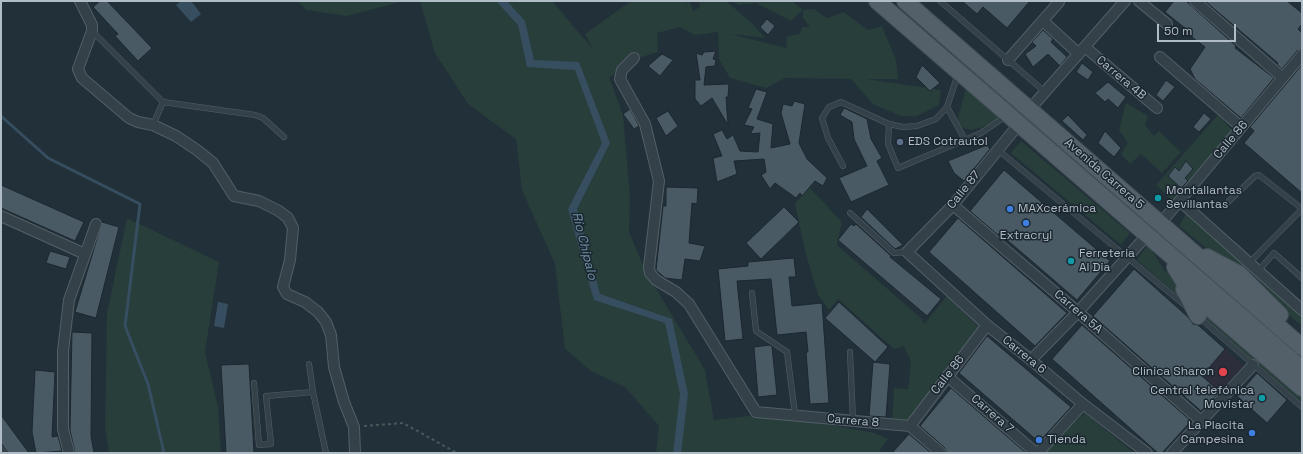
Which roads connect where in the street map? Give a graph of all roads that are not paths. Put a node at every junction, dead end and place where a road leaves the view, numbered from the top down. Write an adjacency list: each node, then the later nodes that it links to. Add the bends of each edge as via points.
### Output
1 (80, 1): 11 (street, via 92,25)
2 (877, 1): 17 (main road, Avenida Carrera 5)
3 (905, 1): 23 (main road, Avenida Carrera 5)
4 (940, 1): 16 (lane)
5 (1125, 1): 12 (street)
6 (1140, 1): 10 (street)
7 (1196, 1): 18 (street)
8 (1059, 2): 9 (street)
9 (1043, 21): 12 (street, Carrera 4B); 16 (street)
10 (1167, 24)
11 (92, 31): 20 (lane); 26 (street, via 78,69 79,74 129,118)
12 (1082, 50): 19 (street); 22 (street, Carrera 4B)
13 (1302, 55): 18 (street, Calle 86)
14 (634, 58): 68 (street, Carrera 8, via 622,70 620,79 645,124 659,181 650,274 689,304 756,412)
15 (1160, 58): 27 (street)
16 (1008, 60): 19 (lane)
17 (958, 71): 21 (lane); 24 (main road, Avenida Carrera 5)
18 (1282, 77): 27 (street, Calle 86)
19 (1045, 92): 23 (street)
20 (163, 102): 26 (lane); 28 (lane, via 263,118)
21 (947, 107): 25 (lane, via 940,116 924,124 910,127); 29 (lane)
22 (1157, 108)
23 (1030, 109): 39 (main road, Avenida Carrera 5)
24 (1013, 119): 29 (lane); 30 (street, Calle 87); 40 (main road, Avenida Carrera 5)
25 (889, 124): 29 (lane, via 888,144 898,168); 31 (lane, via 841,102 828,107 822,118 828,138)
26 (153, 125): 76 (street, via 176,136 213,163 234,196 260,201 288,218 293,228 290,260 283,287 287,294 305,302 326,322 331,335 334,367 354,427)
27 (1241, 127): 32 (street, Calle 86)
28 (284, 137)
29 (965, 140)
30 (997, 149): 34 (street, Calle 87); 45 (lane)
31 (843, 166)
32 (1180, 201): 39 (street, Calle 86); 46 (street)
33 (1228, 202): 35 (lane, via 1259,175)
34 (953, 205): 41 (street, Calle 87); 52 (street, Carrera 5A)
35 (1302, 209): 46 (lane)
36 (850, 213): 41 (lane, via 894,253)
37 (1, 216): 44 (street)
38 (96, 224): 44 (street)
39 (1160, 224): 43 (main road, Avenida Carrera 5)
40 (1147, 235): 42 (main road, Avenida Carrera 5); 45 (street)
41 (906, 252): 54 (street, Carrera 6)
42 (1166, 252): 48 (main road, Avenida Carrera 5); 61 (main road, Avenida Carrera 5)
43 (1192, 252): 55 (main road, via 1212,259 1239,274); 56 (main road, Avenida Carrera 5)
44 (85, 254): 74 (street, via 69,300 63,351 63,430)
45 (1126, 257): 52 (street); 53 (lane)
46 (1249, 264): 47 (street)
47 (1258, 271): 49 (lane, via 1274,253); 51 (street)
48 (1180, 276): 53 (main road); 64 (main road, Avenida Carrera 5, via 1205,304)
49 (1302, 278)
50 (752, 293): 68 (lane, via 756,331 787,352)
51 (1302, 310)
52 (1078, 312): 58 (street); 70 (street, Carrera 5A)
53 (1198, 316): 60 (lane)
54 (987, 325): 58 (street, Carrera 6); 62 (street, Calle 86)
55 (1302, 334)
56 (1302, 348)
57 (850, 352): 69 (lane)
58 (1031, 360): 66 (street, Carrera 6)
59 (309, 364): 65 (lane)
60 (1253, 365): 67 (lane); 70 (street)
61 (1302, 369)
62 (947, 376): 71 (street, Calle 86); 78 (street, Carrera 7)
63 (254, 383): 65 (lane, via 259,445 271,444 266,396)
64 (1302, 388)
65 (313, 392): 75 (lane)
66 (1083, 404): 78 (street); 79 (street, Carrera 6)
67 (1302, 407)
68 (795, 415): 69 (street, Carrera 8)
69 (853, 421): 71 (street, Carrera 8)
70 (1201, 421): 80 (street)
71 (910, 426): 77 (street)
72 (1, 449): 73 (lane)
73 (4, 453)
74 (69, 453)
75 (326, 453)
76 (355, 453)
77 (941, 453)
78 (1037, 453)
79 (1147, 453)
80 (1172, 453)

